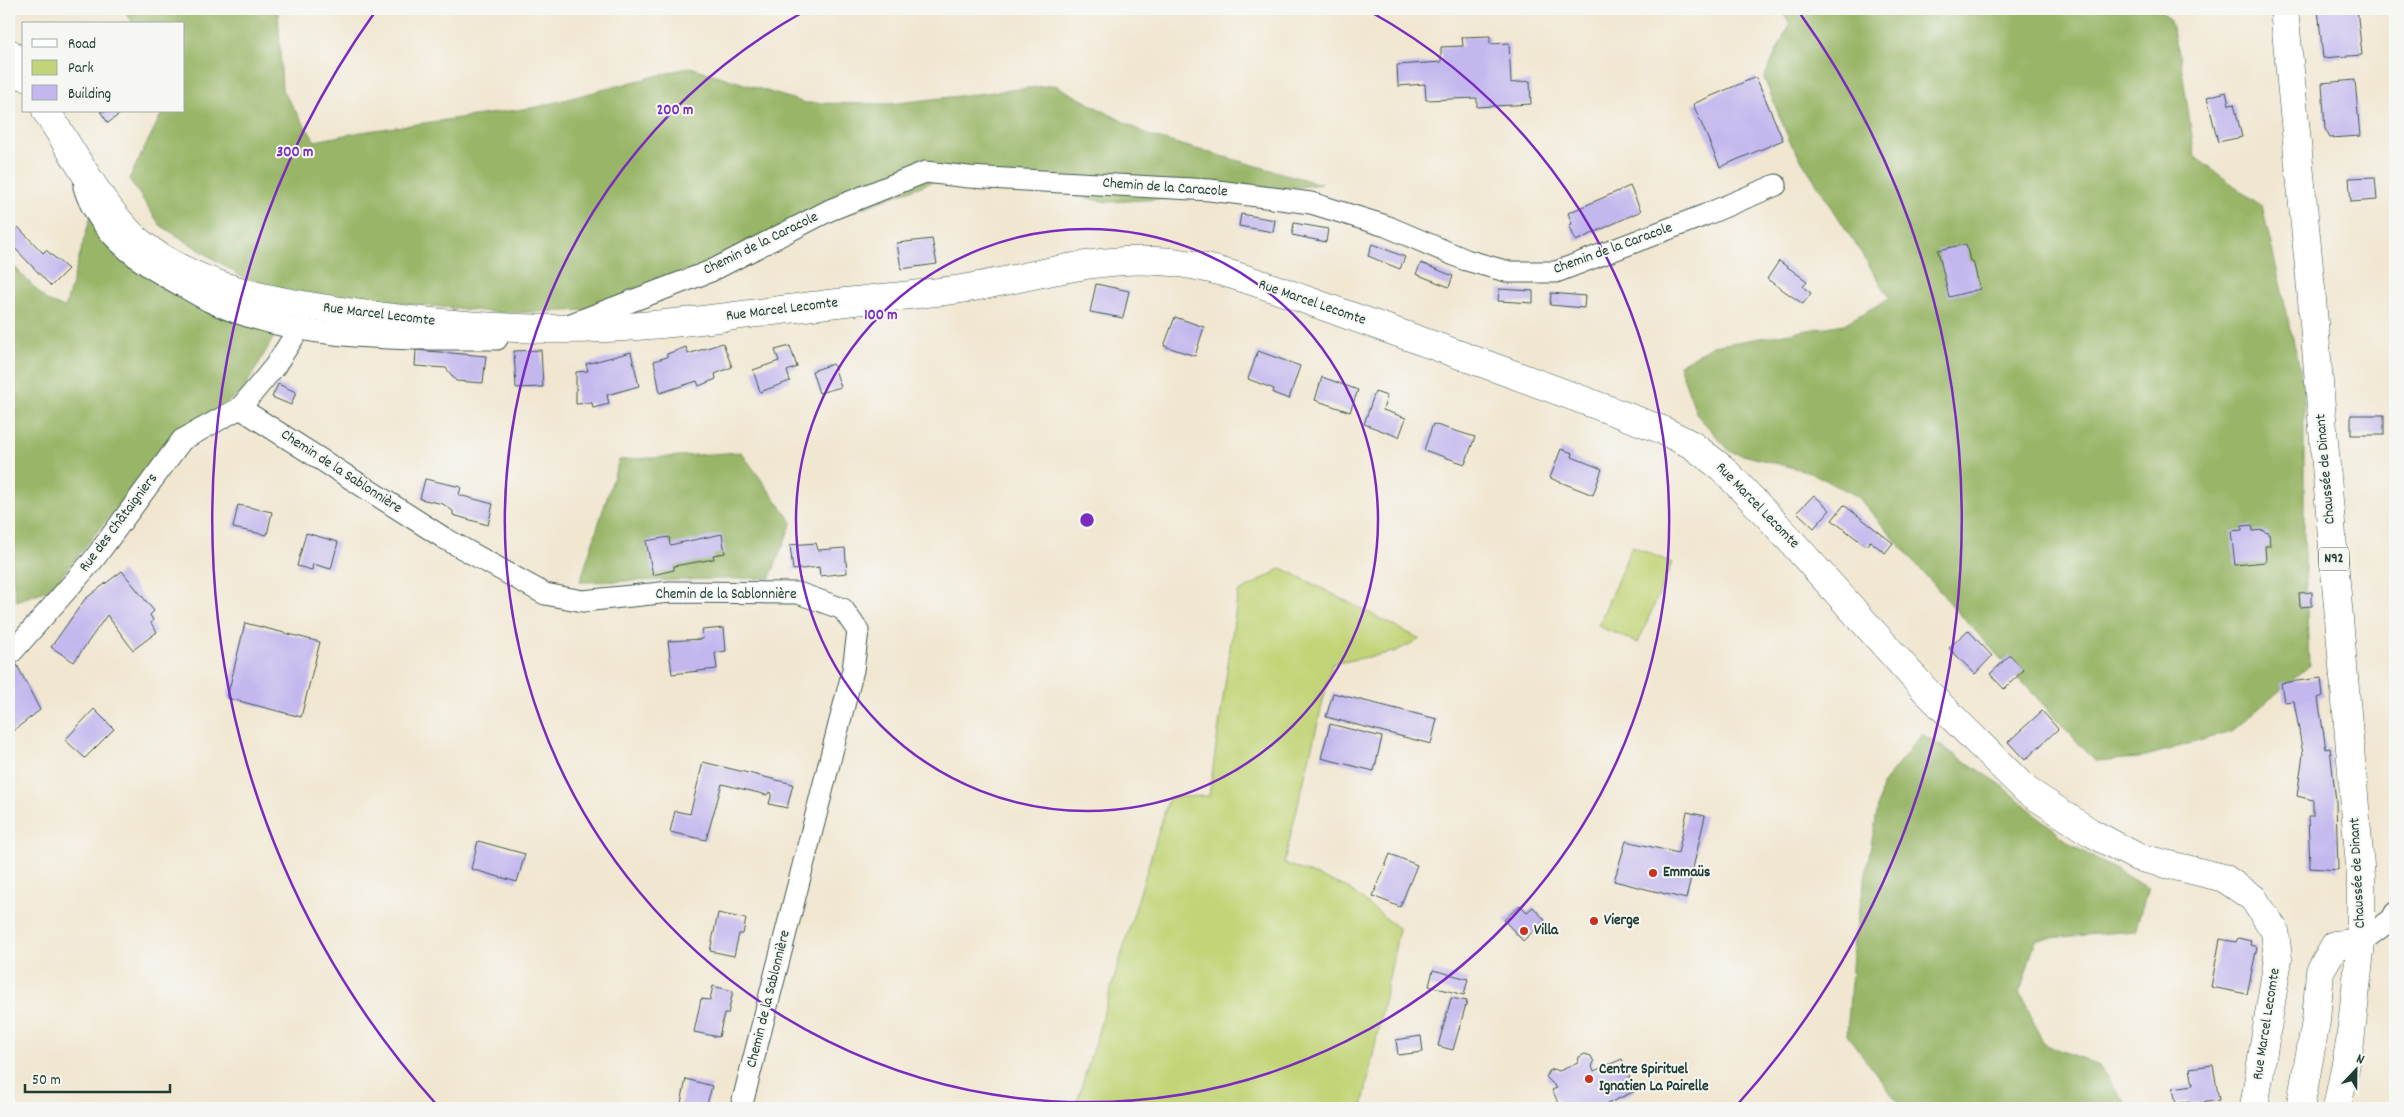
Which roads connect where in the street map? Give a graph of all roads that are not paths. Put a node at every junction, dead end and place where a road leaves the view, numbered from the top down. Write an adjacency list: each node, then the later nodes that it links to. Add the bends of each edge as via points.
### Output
1 (2284, 9): 12 (street, Chaussée de Dinant / N92, via 2360,868)
2 (9, 53): 3 (street)
3 (22, 73)
4 (47, 112): 5 (street, Rue Marcel Lecomte)
5 (72, 151): 7 (street, Rue Marcel Lecomte, via 112,212 140,242 173,264 222,286 274,300 394,318 474,326); 8 (street, Chemin de la Caracole, via 88,203 127,250 152,269 210,302)
6 (1776, 185): 7 (street, Chemin de la Caracole, via 1556,272 1509,272 1466,260 1386,226 1311,203 1210,190 924,172 830,210 711,271)
7 (558, 328): 8 (street, Chemin de la Caracole, via 506,339 392,339); 14 (street, Rue Marcel Lecomte, via 684,322 966,288 1124,260 1162,260 1200,267 1273,288 1660,429 1692,445 1722,468 1927,692 2026,790 2090,832 2138,857 2224,878 2253,898 2275,931 2278,959)
8 (299, 329): 9 (street, via 275,366)
9 (240, 408): 10 (street, Rue des Châtaigniers, via 182,440 94,559); 13 (street, Chemin de la Sablonnière, via 444,538 545,594 583,601 670,592 798,593 843,609 858,630 853,670)
10 (9, 653)
11 (2395, 913): 12 (street, via 2392,919)
12 (2361, 942): 15 (street, via 2334,944 2320,971 2316,1020); 16 (street, Chaussée de Dinant / N92, via 2350,1043)
13 (741, 1108)
14 (2254, 1108)
15 (2300, 1108)
16 (2337, 1108)

